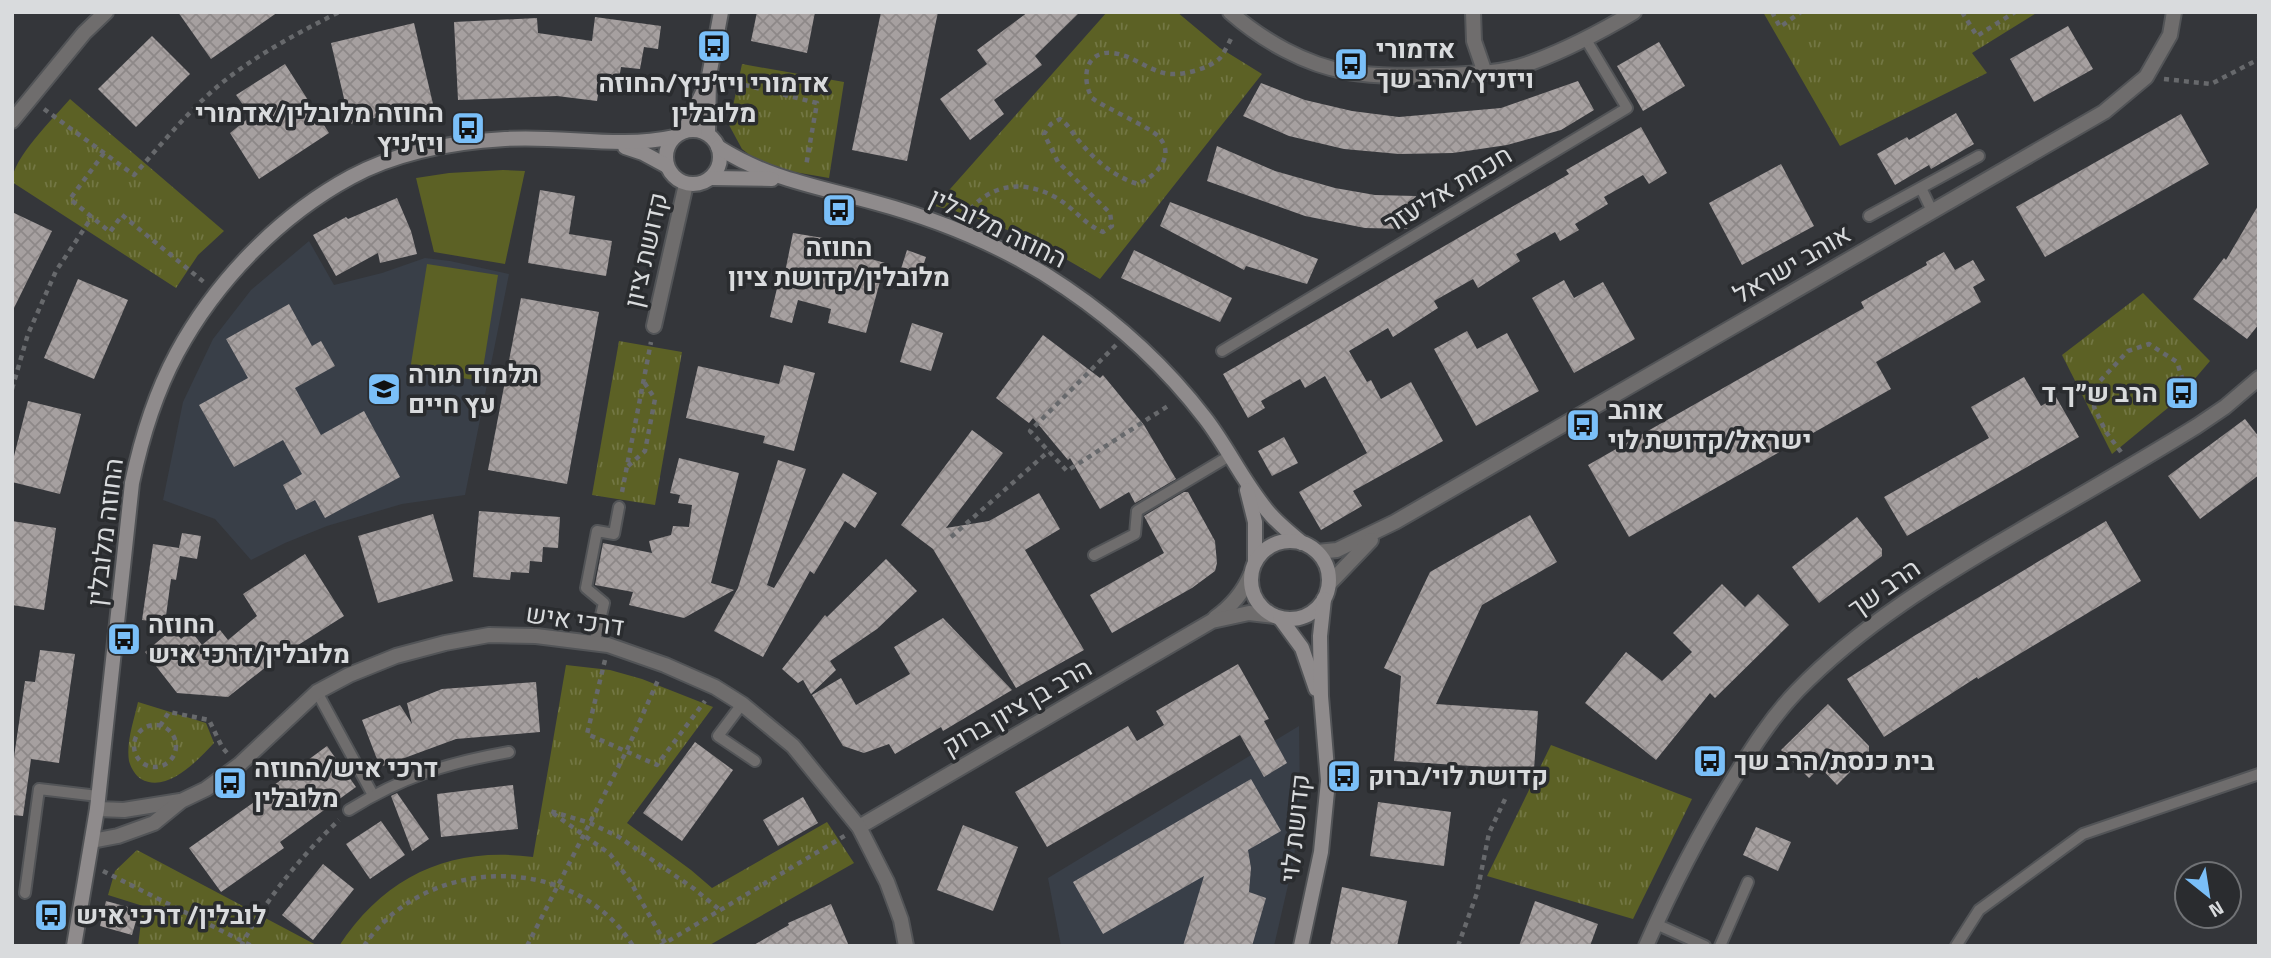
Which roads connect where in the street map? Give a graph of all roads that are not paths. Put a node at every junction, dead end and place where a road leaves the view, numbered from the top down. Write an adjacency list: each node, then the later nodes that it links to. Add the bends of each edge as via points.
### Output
1 (106, 12): 10 (street)
2 (721, 12): 9 (street)
3 (1472, 12): 8 (street)
4 (1634, 12): 7 (street)
5 (2174, 12): 21 (street, אוהב ישראל, via 2170,35 2146,77 2104,112)
6 (1235, 17): 8 (street, via 1302,58 1344,72 1397,76)
7 (1585, 38): 8 (street, via 1531,63); 24 (lane, חכמת אליעזר, via 1627,108)
8 (1485, 73)
9 (709, 76): 11 (street); 12 (street)
10 (12, 121)
11 (679, 134): 12 (street, via 697,130); 13 (street, החוזה מלובלין); 16 (street, via 667,148)
12 (708, 134): 14 (street)
13 (614, 143): 16 (street, החוזה מלובלין); 47 (street, החוזה מלובלין, via 505,139 425,150 388,162 352,177 285,223 217,292 177,354 138,453)
14 (718, 147): 17 (street, via 720,163); 18 (street, החוזה מלובלין)
15 (1979, 156): 20 (lane)
16 (667, 166): 19 (street)
17 (711, 178): 18 (street, החוזה מלובלין); 19 (street)
18 (784, 180): 26 (street, החוזה מלובלין, via 920,215 1006,253 1064,286 1160,365)
19 (686, 184): 23 (street, קדושת ציון)
20 (1921, 188): 21 (lane); 22 (lane)
21 (1932, 211): 29 (street, אוהב ישראל)
22 (1869, 216)
23 (654, 326)
24 (1222, 351)
25 (2259, 378): 53 (street, הרב שך, via 2197,426 1901,603 1839,651 1795,693 1759,737 1705,825)
26 (1231, 455): 27 (street, החוזה מלובלין); 32 (lane, via 1137,511 1135,534)
27 (1241, 472): 30 (street, החוזה מלובלין, via 1271,515); 33 (street, החוזה מלובלין, via 1254,513)
28 (619, 506): 38 (lane, via 614,534 597,531 586,588 604,603)
29 (1395, 522): 31 (street, אוהב ישראל, via 1338,550); 34 (street, אוהב ישראל, via 1359,551)
30 (1303, 543): 31 (street); 33 (street, via 1281,542 1262,552)
31 (1317, 552): 34 (street)
32 (1094, 555)
33 (1253, 568): 36 (street, via 1255,599); 37 (street, הרב בן ציון ברוק, via 1237,599)
34 (1329, 584): 35 (street)
35 (1324, 599): 36 (street, via 1310,614); 41 (street, קדושת לוי)
36 (1277, 617): 37 (street, הרב בן ציון ברוק, via 1231,615); 41 (street, קדושת לוי, via 1301,648)
37 (1200, 629): 49 (street, הרב בן ציון ברוק)
38 (601, 645): 39 (street, דרכי איש, via 536,636 478,637 397,656); 40 (street, דרכי איש, via 665,665)
39 (317, 692): 45 (lane); 46 (street, דרכי איש, via 239,765)
40 (742, 704): 43 (lane, via 718,736); 49 (street, דרכי איש, via 793,746)
41 (1322, 714): 56 (street, קדושת לוי, via 1328,775 1321,852)
42 (509, 752): 45 (lane, via 444,765)
43 (755, 761)
44 (2259, 774): 60 (lane, via 2083,834 1979,910)
45 (373, 794): 48 (lane)
46 (181, 801): 47 (street, דרכי איש, via 124,810); 50 (street, דרכי איש, via 155,823)
47 (98, 802): 50 (street, החוזה מלובלין); 52 (lane, via 39,789)
48 (349, 810)
49 (859, 827): 55 (street, דרכי איש, via 892,894)
50 (92, 841): 54 (street, החוזה מלובלין)
51 (1748, 882): 59 (lane)
52 (25, 893)
53 (1656, 924): 57 (street, הרב שך); 58 (lane)
54 (74, 946)
55 (905, 946)
56 (1301, 946)
57 (1646, 946)
58 (1704, 946)
59 (1720, 946)
60 (1956, 946)

